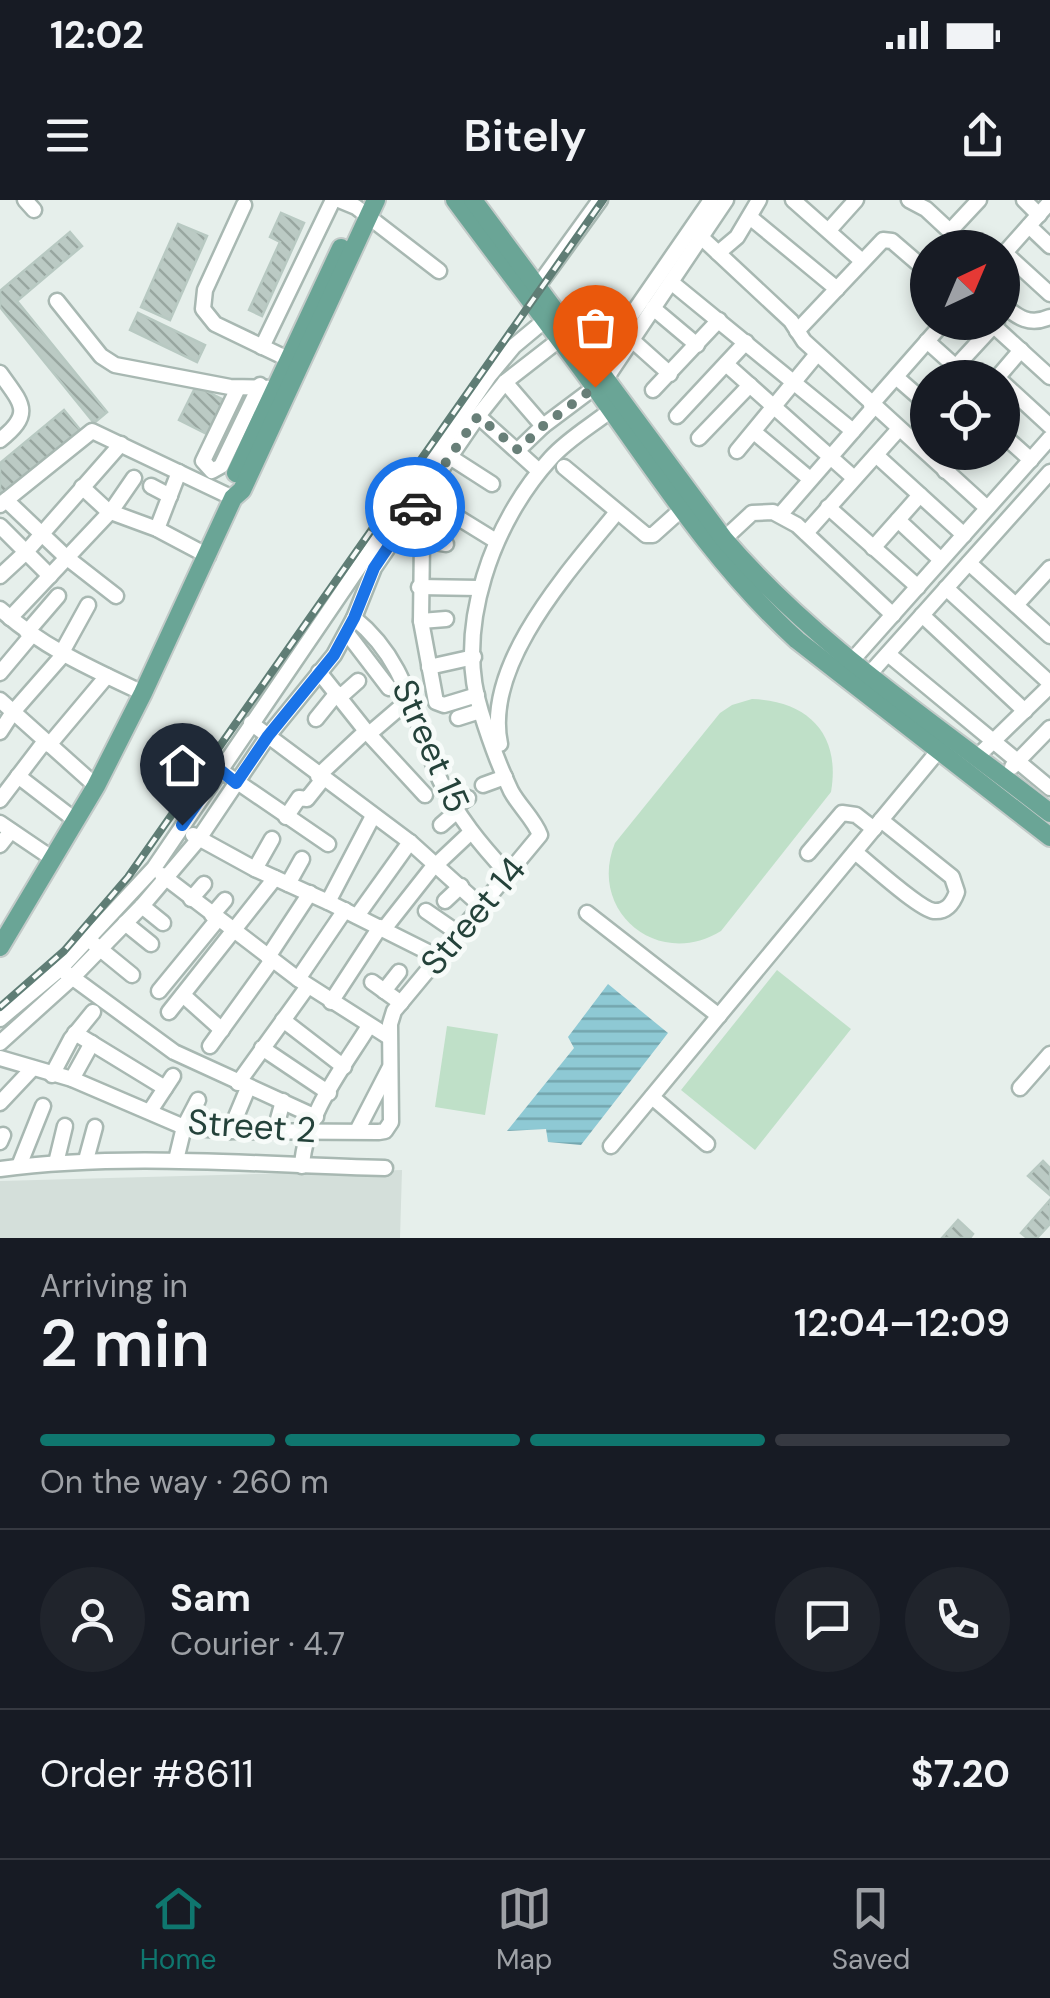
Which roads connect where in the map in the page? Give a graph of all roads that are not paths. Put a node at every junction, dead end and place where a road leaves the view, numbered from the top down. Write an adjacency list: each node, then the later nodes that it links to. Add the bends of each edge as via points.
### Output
1 (336, 200): 15 (street); 47 (street)
2 (455, 200): 29 (main road)
3 (473, 200): 29 (main road)
4 (600, 200): 29 (street)
5 (726, 200): 22 (street)
6 (759, 200): 16 (street)
7 (794, 200): 18 (street)
8 (978, 200): 20 (street)
9 (1024, 200): 17 (street)
10 (707, 201): 59 (street)
11 (850, 202): 18 (street)
12 (919, 202): 19 (street)
13 (1050, 202): 17 (street)
14 (244, 205): 47 (street, via 202,309 215,324)
15 (367, 207): 28 (street); 50 (main road); 64 (main road)
16 (751, 218): 24 (street); 31 (street)
17 (1034, 220): 21 (street); 23 (street)
18 (828, 230): 26 (street)
19 (949, 230)
20 (951, 230)
21 (1020, 236)
22 (702, 237): 24 (street); 30 (street)
23 (1050, 246)
24 (718, 253): 39 (street)
25 (910, 256): 26 (street, via 890,239)
26 (862, 261): 31 (street)
27 (1020, 268): 32 (street)
28 (439, 271)
29 (526, 280): 38 (main road); 59 (main road)
30 (671, 282): 34 (street); 36 (street)
31 (837, 288): 39 (street)
32 (1050, 294)
33 (57, 301): 63 (street, via 115,365)
34 (653, 308): 41 (street); 46 (street)
35 (1050, 318): 37 (street)
36 (720, 320): 44 (street); 46 (street)
37 (1020, 320)
38 (544, 321): 40 (main road); 170 (street, via 489,376)
39 (798, 331): 49 (street)
40 (559, 340): 59 (main road); 61 (street)
41 (632, 340): 56 (street); 59 (street)
42 (982, 340): 52 (street)
43 (1015, 340): 48 (street)
44 (746, 342): 54 (street); 60 (street)
45 (927, 342): 51 (street); 57 (street)
46 (696, 345): 56 (street)
47 (262, 347): 50 (street)
48 (1021, 350): 53 (street); 58 (street)
49 (817, 354): 60 (street); 68 (street)
50 (288, 359): 64 (main road)
51 (944, 360)
52 (966, 360)
53 (1013, 360)
54 (726, 364): 62 (street); 72 (street)
55 (0, 373): 80 (street, via 22,406 16,427)
56 (670, 374): 66 (street)
57 (896, 377): 65 (street); 68 (street)
58 (1050, 377)
59 (598, 378): 70 (main road); 73 (street); 118 (main road)
60 (795, 380): 69 (street); 76 (street)
61 (505, 382): 71 (street); 73 (street)
62 (750, 385): 69 (street); 78 (street)
63 (238, 388): 64 (street); 64 (street, via 203,462 212,471)
64 (274, 389): 103 (main road, via 242,490)
65 (910, 389)
66 (653, 390)
67 (1020, 399): 74 (street)
68 (873, 406): 75 (street); 76 (street)
69 (773, 407): 77 (street); 86 (street)
70 (611, 410): 90 (street, Street 14); 107 (main road)
71 (478, 416): 82 (street); 87 (street)
72 (677, 416)
73 (543, 426): 82 (street)
74 (1050, 426)
75 (898, 430): 85 (street); 91 (street)
76 (853, 431): 86 (street)
77 (754, 432): 84 (street); 96 (street)
78 (700, 438)
79 (1050, 438): 88 (street)
80 (0, 440)
81 (121, 444): 92 (street); 99 (street); 104 (street, via 86,433)
82 (518, 450): 90 (street)
83 (1020, 450): 88 (street)
84 (737, 451)
85 (876, 454): 95 (street); 100 (street)
86 (831, 456): 95 (street); 96 (street)
87 (450, 457): 97 (street); 102 (street)
88 (1031, 460): 106 (street)
89 (564, 466): 109 (street)
90 (540, 471): 120 (street, Street 14)
91 (945, 471): 106 (street)
92 (179, 472): 101 (street); 103 (street)
93 (1050, 472): 127 (street)
94 (134, 478): 108 (street)
95 (854, 478): 105 (street)
96 (810, 479): 110 (street)
97 (492, 484)
98 (151, 486): 101 (street)
99 (82, 487): 108 (street); 116 (street)
100 (920, 495): 112 (street); 117 (street)
101 (170, 496): 114 (street)
102 (423, 496): 111 (street); 120 (street)
103 (232, 498): 124 (main road)
104 (3, 502): 116 (street)
105 (828, 508): 115 (street); 122 (street)
106 (988, 508): 117 (street)
107 (682, 509): 109 (street, via 649,536); 152 (main road, via 768,614)
108 (110, 512): 114 (street); 125 (street)
109 (618, 512): 178 (street, via 546,598 518,652 500,699)
110 (780, 514): 115 (street); 118 (street, via 752,513)
111 (407, 519): 119 (street); 142 (street, via 374,568)
112 (898, 520): 122 (street); 126 (street)
113 (0, 526): 123 (street)
114 (157, 530): 124 (street)
115 (806, 533): 140 (street)
116 (41, 535): 123 (street); 125 (street)
117 (964, 535): 126 (street)
118 (724, 538): 152 (main road)
119 (422, 540): 121 (street); 132 (street)
120 (496, 541): 133 (street, Street 14)
121 (446, 544)
122 (873, 548): 131 (street)
123 (26, 552): 129 (street); 130 (street)
124 (208, 556): 160 (main road)
125 (66, 558): 130 (street); 136 (street)
126 (941, 560): 131 (street)
127 (969, 563): 134 (street); 138 (street)
128 (1050, 568): 138 (street)
129 (0, 576)
130 (50, 576): 139 (street)
131 (918, 587): 140 (street)
132 (419, 588): 133 (street); 144 (street)
133 (479, 588): 150 (street, Street 14)
134 (946, 588): 141 (street); 158 (street)
135 (58, 596): 146 (street)
136 (116, 596)
137 (88, 605): 148 (street)
138 (1016, 606): 147 (street)
139 (5, 614): 146 (street)
140 (893, 615): 152 (street)
141 (922, 615): 149 (street); 166 (street)
142 (354, 618): 145 (street); 163 (street, Street 15, via 391,658)
143 (446, 618): 144 (street)
144 (421, 620): 151 (street)
145 (347, 632): 153 (street); 159 (street)
146 (29, 634): 148 (street); 154 (street)
147 (1050, 636)
148 (62, 654): 155 (street); 167 (street)
149 (888, 654): 157 (street); 175 (street)
150 (474, 657): 151 (street); 162 (street, Street 14)
151 (430, 667): 162 (street, via 440,704)
152 (846, 667): 157 (main road)
153 (319, 672): 161 (street); 174 (street)
154 (0, 673)
155 (107, 676): 160 (street); 176 (street)
156 (358, 681): 161 (street)
157 (864, 681): 177 (main road); 179 (main road)
158 (1050, 684): 166 (street)
159 (389, 688)
160 (143, 693): 187 (main road)
161 (338, 695): 169 (street); 173 (street)
162 (476, 695): 165 (street, Street 14)
163 (411, 698): 173 (street); 193 (street, Street 15)
164 (0, 700): 167 (street)
165 (480, 711): 168 (street); 183 (street, Street 14)
166 (1025, 711): 175 (street)
167 (13, 712): 172 (street); 176 (street)
168 (458, 718)
169 (316, 719)
170 (251, 723): 174 (street); 181 (street)
171 (1050, 728): 180 (street)
172 (0, 732)
173 (367, 732): 182 (street); 190 (street)
174 (268, 736): 182 (street); 186 (street)
175 (993, 742): 179 (street); 180 (street)
176 (47, 743): 185 (street); 187 (street)
177 (939, 750): 199 (street); 203 (main road)
178 (502, 753)
179 (978, 756): 184 (main road)
180 (1017, 762): 184 (street); 189 (street)
181 (220, 770): 186 (street); 198 (street)
182 (321, 777): 195 (street); 196 (street)
183 (505, 777): 188 (street); 216 (street, Street 14, via 511,802 540,835)
184 (1004, 777): 194 (main road)
185 (10, 778): 192 (street); 197 (street)
186 (236, 783): 196 (street); 205 (street)
187 (96, 786): 197 (main road)
188 (483, 786)
189 (1050, 788)
190 (425, 795)
191 (468, 798): 193 (street)
192 (0, 800)
193 (455, 809): 200 (street); 202 (street, Street 15)
194 (1050, 813)
195 (374, 816): 206 (street); 224 (street)
196 (286, 817): 207 (street)
197 (76, 820): 212 (main road)
198 (182, 825): 205 (street); 214 (street)
199 (878, 825): 209 (street); 209 (street, via 952,877 957,892 950,906 927,909); 210 (street, via 842,814)
200 (441, 826)
201 (5, 827): 208 (street); 212 (street)
202 (472, 832): 213 (street); 216 (street, Street 15)
203 (1050, 837)
204 (272, 839): 215 (street)
205 (198, 840): 215 (street); 217 (street)
206 (410, 842): 213 (street); 229 (street)
207 (328, 844)
208 (0, 846)
209 (855, 852): 252 (street)
210 (808, 853)
211 (302, 859): 218 (street)
212 (53, 860): 239 (main road)
213 (437, 863): 220 (street); 234 (street)
214 (154, 868): 217 (street); 238 (street)
215 (254, 869): 218 (street)
216 (508, 874): 227 (street, Street 14)
217 (167, 878): 222 (street); 226 (street)
218 (282, 881): 221 (street); 235 (street)
219 (204, 884): 222 (street)
220 (460, 886): 225 (street); 227 (street)
221 (310, 893): 224 (street); 241 (street)
222 (190, 899): 231 (street)
223 (225, 900): 231 (street)
224 (328, 902): 229 (street)
225 (445, 902)
226 (142, 906): 232 (street); 233 (street)
227 (481, 906): 236 (street, Street 14)
228 (426, 910): 236 (street)
229 (351, 913): 234 (street); 245 (street)
230 (587, 913): 252 (street)
231 (215, 917): 235 (street); 246 (street)
232 (125, 923): 237 (street); 238 (street)
233 (163, 923)
234 (382, 928): 240 (street); 248 (street)
235 (234, 933): 241 (street); 247 (street)
236 (458, 933): 240 (street, Street 14)
237 (151, 944)
238 (94, 945): 243 (street); 244 (street)
239 (0, 947)
240 (438, 957): 249 (street, Street 14)
241 (270, 959): 245 (street); 256 (street)
242 (398, 972): 249 (street, via 378,986)
243 (66, 973): 253 (street); 259 (street); 270 (street, via 174,1052)
244 (132, 975)
245 (303, 983): 248 (street); 254 (street)
246 (159, 991)
247 (184, 995): 251 (street); 256 (street)
248 (331, 1002): 255 (street)
249 (401, 1003): 258 (street, Street 14)
250 (93, 1012): 257 (street)
251 (169, 1012)
252 (719, 1016): 273 (street)
253 (0, 1019)
254 (283, 1020): 262 (street); 265 (street)
255 (370, 1026): 258 (street); 265 (street)
256 (222, 1030): 261 (street)
257 (75, 1032): 260 (street); 268 (street)
258 (389, 1037): 267 (street, Street 14)
259 (1, 1040)
260 (92, 1043): 269 (street); 278 (street, via 169,1082)
261 (210, 1046)
262 (262, 1048): 270 (street); 272 (street)
263 (1050, 1054): 271 (street)
264 (0, 1058): 266 (street, Street 2)
265 (344, 1067): 272 (street)
266 (33, 1068): 268 (street, Street 2); 276 (street)
267 (389, 1069): 280 (street, Street 14); 286 (street)
268 (52, 1074): 269 (street, Street 2)
269 (72, 1080): 278 (street, Street 2)
270 (243, 1085): 275 (street); 285 (street)
271 (1020, 1088)
272 (329, 1092): 279 (street)
273 (652, 1097): 288 (street); 289 (street)
274 (198, 1100): 283 (street)
275 (283, 1102): 279 (street); 284 (street)
276 (0, 1103)
277 (42, 1106): 293 (street)
278 (150, 1111): 283 (street, Street 2)
279 (316, 1117): 287 (street)
280 (391, 1122): 286 (street, Street 2, via 385,1131)
281 (65, 1126): 292 (street)
282 (95, 1127): 290 (street)
283 (184, 1127): 285 (street, Street 2); 291 (street)
284 (275, 1130): 285 (street, Street 2); 287 (street, Street 2)
285 (230, 1131)
286 (357, 1131): 287 (street, Street 2)
287 (309, 1132): 294 (street)
288 (707, 1144)
289 (611, 1146)
290 (86, 1160): 291 (street); 292 (street)
291 (176, 1160): 294 (street)
292 (56, 1163): 293 (street)
293 (19, 1166): 296 (street)
294 (302, 1166): 295 (street)
295 (385, 1168)
296 (0, 1169)

